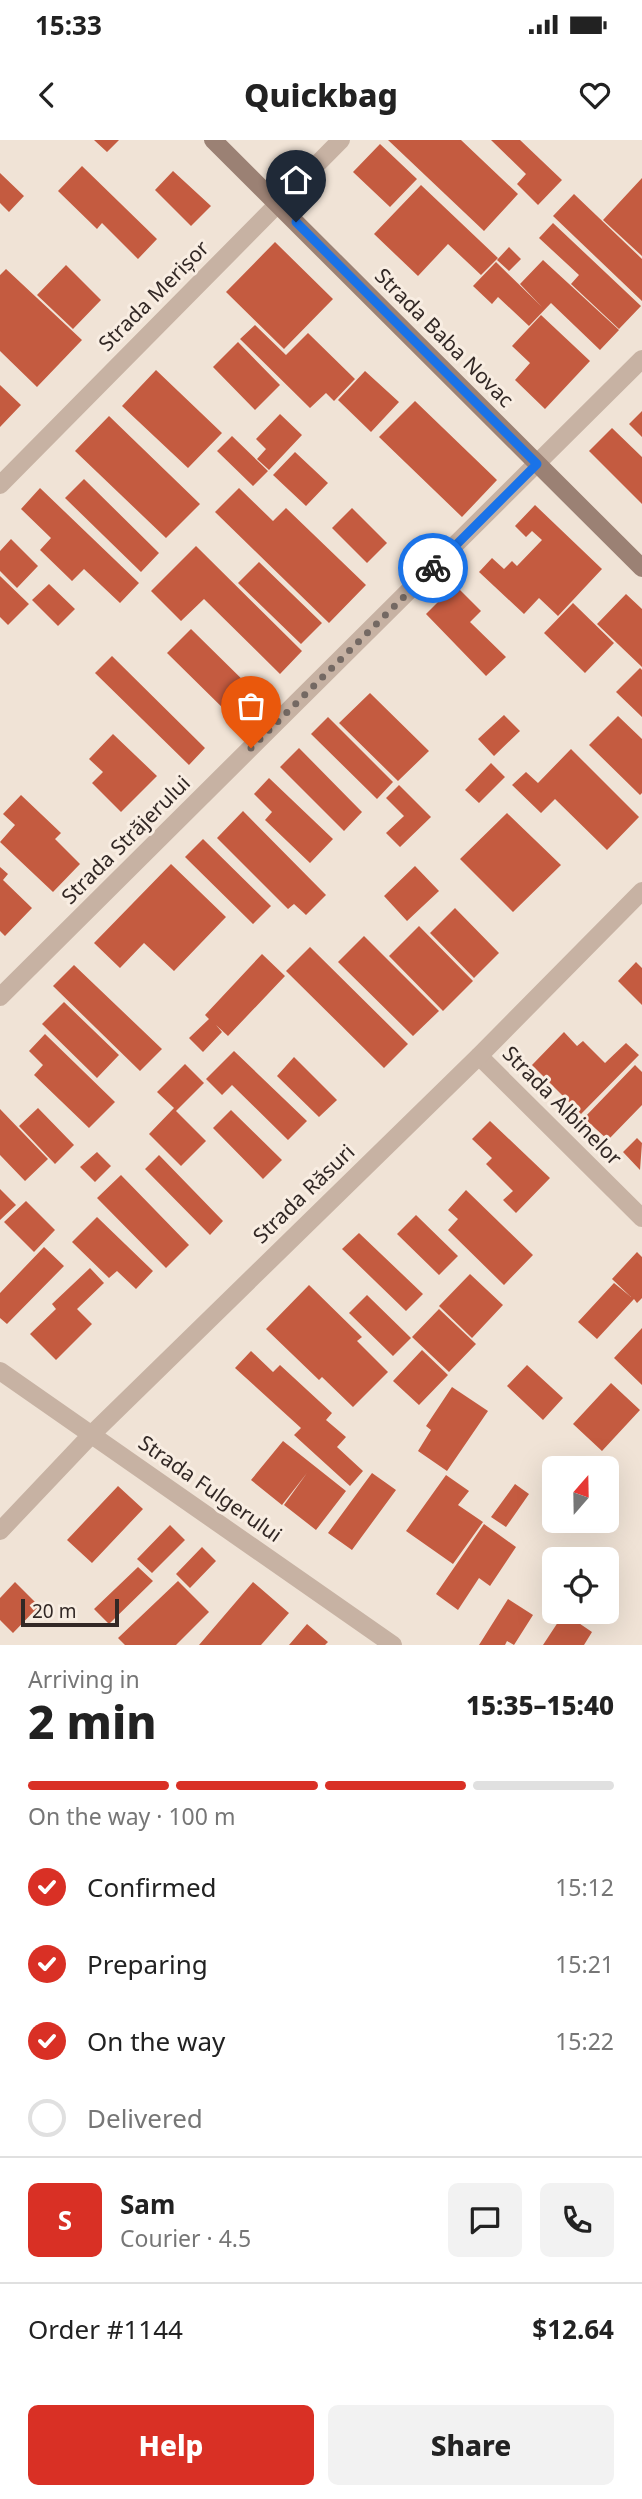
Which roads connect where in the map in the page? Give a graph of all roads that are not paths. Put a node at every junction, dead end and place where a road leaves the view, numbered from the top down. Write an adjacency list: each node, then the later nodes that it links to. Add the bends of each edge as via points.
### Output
1 (213, 140): 3 (main road, Strada Baba Novac)
2 (341, 140): 3 (street, Strada Merișor)
3 (278, 204): 5 (main road, Strada Baba Novac); 6 (street, Strada Merișor)
4 (642, 359): 5 (street, Strada Străjerului)
5 (537, 464): 7 (main road, Strada Baba Novac); 9 (street, Strada Străjerului)
6 (0, 485)
7 (642, 568)
8 (642, 891): 10 (street, Strada Răsuri)
9 (0, 997)
10 (479, 1056): 11 (street, Strada Albinelor); 13 (street, Strada Răsuri)
11 (642, 1218)
12 (0, 1371): 13 (street, Strada Fulgerului)
13 (92, 1434): 14 (street, Strada Răsuri); 15 (street, Strada Fulgerului)
14 (0, 1531)
15 (393, 1645)

